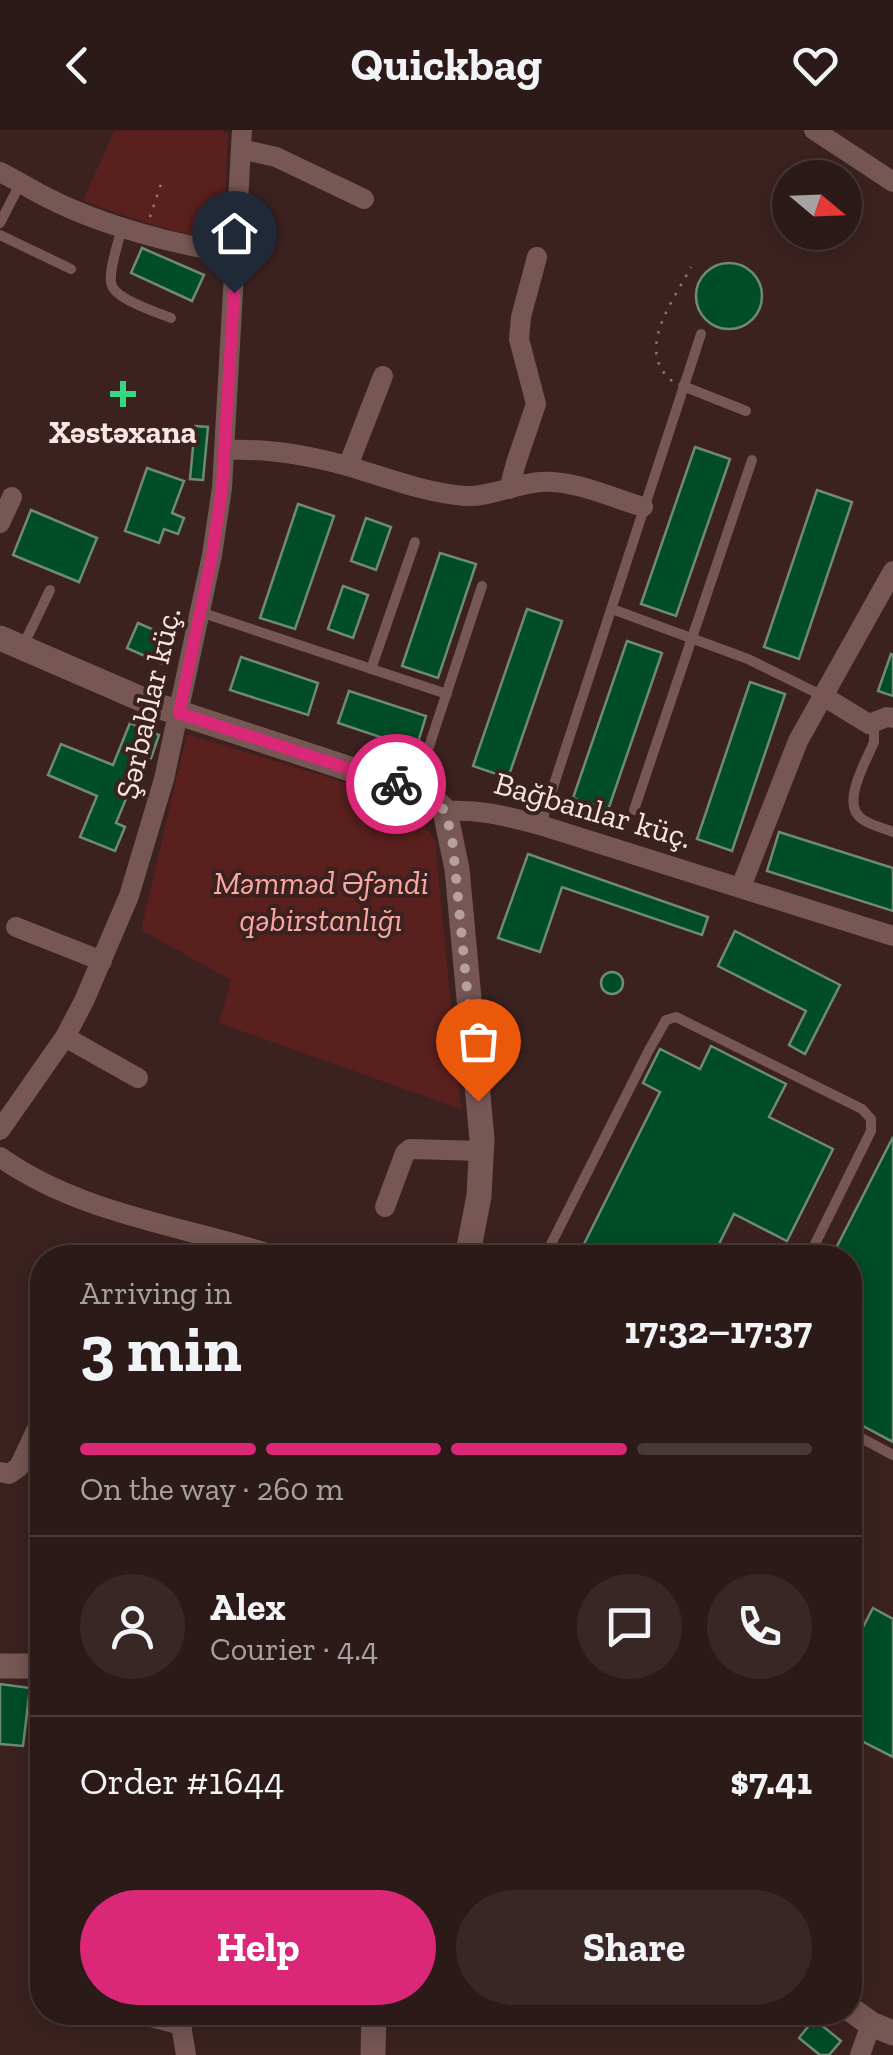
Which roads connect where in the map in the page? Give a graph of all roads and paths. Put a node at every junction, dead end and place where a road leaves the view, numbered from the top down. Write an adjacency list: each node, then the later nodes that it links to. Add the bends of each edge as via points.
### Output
1 (814, 130): 4 (street)
2 (242, 140): 7 (street); 12 (street, Şərbablar küç.)
3 (0, 172): 5 (street)
4 (893, 182)
5 (21, 183): 8 (lane); 9 (street)
6 (161, 184): 10 (path)
7 (364, 200)
8 (0, 223)
9 (122, 226): 10 (street); 16 (lane, via 110,281 114,291)
10 (144, 233): 12 (street)
11 (0, 235): 15 (lane)
12 (236, 254): 21 (street, Şərbablar küç.)
13 (537, 256): 24 (street, via 519,339 536,404)
14 (691, 267): 19 (path, via 656,344 668,379)
15 (71, 269)
16 (172, 318)
17 (701, 334): 19 (lane)
18 (383, 376): 23 (street)
19 (684, 386): 20 (lane); 26 (lane)
20 (746, 411)
21 (226, 450): 23 (street, via 276,451); 33 (street, Şərbablar küç.)
22 (752, 460): 34 (lane)
23 (348, 466): 24 (street, via 466,496)
24 (510, 490): 26 (street, via 562,482)
25 (12, 497): 27 (street)
26 (644, 507): 32 (lane)
27 (0, 523)
28 (415, 542): 36 (lane)
29 (893, 570): 38 (street)
30 (482, 586): 37 (lane)
31 (50, 590): 35 (lane)
32 (612, 609): 34 (lane); 45 (lane)
33 (199, 612): 36 (lane); 39 (street, Şərbablar küç.)
34 (694, 639): 38 (lane); 43 (lane)
35 (11, 643): 39 (street, Bağbanlar küç.)
36 (371, 669): 37 (lane)
37 (446, 694): 42 (lane)
38 (823, 696): 41 (street); 47 (street, via 786,768)
39 (179, 713): 42 (street, Bağbanlar küç.); 50 (street, Şərbablar küç., via 143,852)
40 (893, 718): 41 (street)
41 (869, 724): 46 (lane, via 874,742 853,810)
42 (414, 790): 44 (street, Bağbanlar küç.)
43 (634, 810)
44 (445, 811): 45 (street, Bağbanlar küç., via 472,809); 54 (street)
45 (540, 826): 47 (street, Bağbanlar küç.)
46 (893, 832)
47 (741, 888): 49 (street, Bağbanlar küç.)
48 (16, 927): 50 (street)
49 (893, 936)
50 (102, 961): 51 (street, Şərbablar küç.)
51 (64, 1037): 52 (street); 53 (street, Şərbablar küç.)
52 (138, 1078)
53 (0, 1130)
54 (482, 1151): 56 (street, via 410,1149); 58 (street)
55 (0, 1157): 57 (street, via 75,1197)
56 (385, 1207)
57 (242, 1245)
58 (470, 1245)
59 (551, 1245): 60 (lane, via 649,1050 666,1020 676,1017 871,1118 871,1131)
60 (814, 1245)
61 (862, 1438): 63 (lane)
62 (30, 1445): 64 (street, via 20,1467)
63 (893, 1455)
64 (0, 1472)
65 (0, 1666): 66 (street)
66 (30, 1666)
67 (871, 2022): 72 (street)
68 (187, 2025): 70 (street)
69 (374, 2025): 71 (street)
70 (186, 2055)
71 (373, 2055)
72 (860, 2055)

